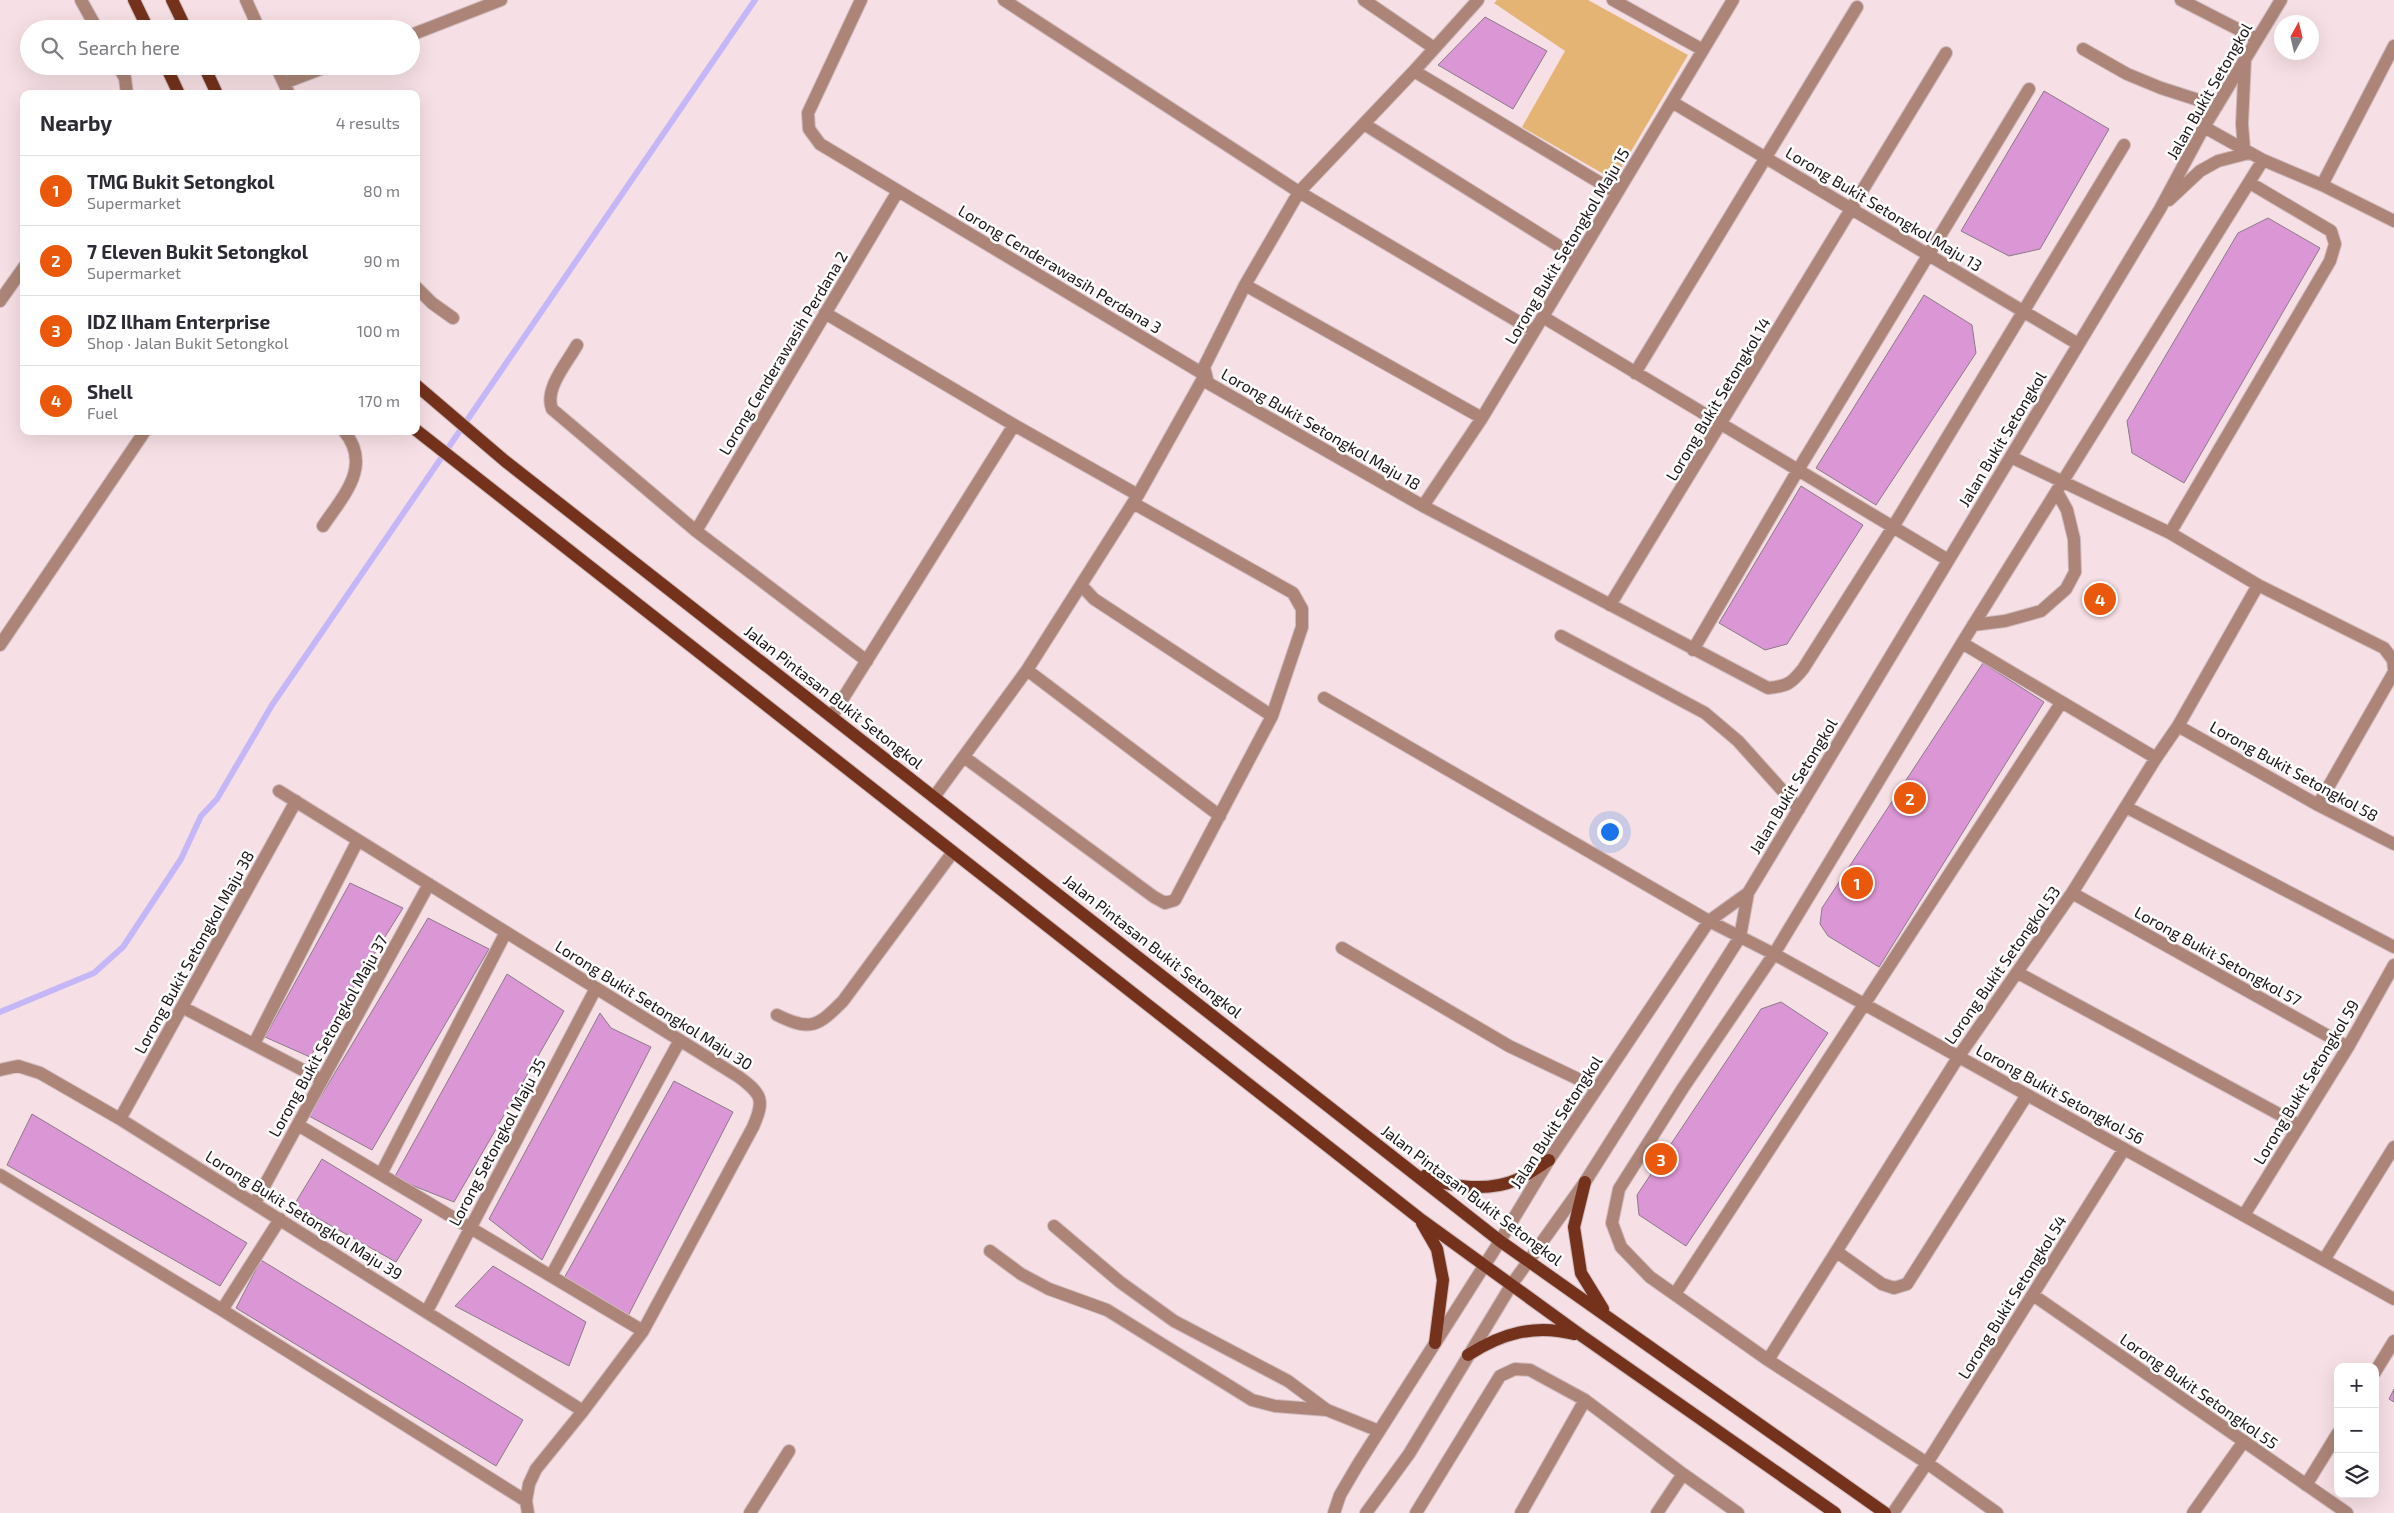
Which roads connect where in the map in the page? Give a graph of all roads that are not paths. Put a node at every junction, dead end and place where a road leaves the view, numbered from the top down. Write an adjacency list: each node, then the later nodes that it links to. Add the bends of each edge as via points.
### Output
1 (81, 0): 15 (street)
2 (134, 0): 16 (main road)
3 (172, 0): 17 (main road)
4 (246, 0): 18 (street)
5 (501, 0): 19 (street)
6 (862, 0): 48 (street, Lorong Cenderawasih Perdana 3, via 808,113 808,129 820,144)
7 (1004, 0): 49 (street)
8 (1364, 0): 22 (street)
9 (1478, 0): 22 (street, Lorong Bukit Setongkol Maju 18)
10 (1614, 0): 24 (street)
11 (1733, 0): 24 (street, Lorong Bukit Setongkol Maju 15)
12 (2181, 0): 20 (street)
13 (2281, 0): 20 (street, Jalan Bukit Setongkol)
14 (1857, 7): 44 (street)
15 (92, 20)
16 (144, 20)
17 (182, 20)
18 (255, 20)
19 (420, 32)
20 (2257, 39): 26 (street, Jalan Bukit Setongkol)
21 (2394, 46): 47 (street)
22 (1434, 48): 27 (street, Lorong Bukit Setongkol Maju 18)
23 (2083, 49): 39 (street, via 2127,74)
24 (1703, 50): 38 (street, Lorong Bukit Setongkol Maju 15)
25 (1946, 53): 51 (street, Lorong Bukit Setongkol 14)
26 (2246, 57): 39 (street, Jalan Bukit Setongkol); 43 (street, via 2242,124)
27 (1414, 71): 40 (street, Lorong Bukit Setongkol Maju 18); 50 (street)
28 (123, 75): 35 (street)
29 (170, 75): 36 (main road)
30 (208, 75): 37 (main road)
31 (280, 75): 33 (street)
32 (312, 75): 33 (street)
33 (287, 88)
34 (2029, 89): 54 (street)
35 (126, 90)
36 (178, 90)
37 (214, 90)
38 (1672, 102): 44 (street, Lorong Bukit Setongkol Maju 13); 50 (street, Lorong Bukit Setongkol Maju 15)
39 (2217, 106): 41 (street, Jalan Bukit Setongkol)
40 (1364, 124): 49 (street, Lorong Bukit Setongkol Maju 18); 55 (street)
41 (2204, 127): 43 (street); 52 (street, Jalan Bukit Setongkol)
42 (2124, 145): 60 (street)
43 (2246, 151): 45 (street); 52 (street, via 2200,170)
44 (1766, 158): 51 (street, Lorong Bukit Setongkol Maju 13); 67 (street)
45 (2263, 160): 46 (street); 47 (street)
46 (2250, 183): 78 (street); 84 (street, via 2330,231 2335,244 2330,261)
47 (2322, 185): 53 (street)
48 (898, 191): 61 (street, Lorong Cenderawasih Perdana 2); 68 (street, Lorong Cenderawasih Perdana 3)
49 (1299, 192): 57 (street, Lorong Bukit Setongkol Maju 18); 64 (street)
50 (1617, 193): 55 (street, Lorong Bukit Setongkol Maju 15)
51 (1852, 209): 54 (street, Lorong Bukit Setongkol Maju 13); 71 (street, Lorong Bukit Setongkol 14)
52 (2160, 209): 65 (street, Jalan Bukit Setongkol)
53 (2394, 220)
54 (1928, 255): 60 (street, Lorong Bukit Setongkol Maju 13); 77 (street)
55 (1578, 258): 62 (street, Lorong Bukit Setongkol Maju 15)
56 (20, 273): 59 (street)
57 (1245, 285): 68 (street, Lorong Bukit Setongkol Maju 18, via 1204,367); 70 (street)
58 (420, 291): 63 (street)
59 (0, 301)
60 (2023, 312): 65 (street, Lorong Bukit Setongkol Maju 13); 82 (street, Lorong Bukit Setongkol Maju 18)
61 (825, 313): 72 (street); 83 (street, Lorong Cenderawasih Perdana 2)
62 (1543, 317): 64 (street, Lorong Bukit Setongkol Maju 15); 67 (street)
63 (453, 318)
64 (1534, 331): 70 (street, Lorong Bukit Setongkol Maju 15)
65 (2078, 344): 76 (street, Jalan Bukit Setongkol)
66 (577, 345): 83 (street, via 551,391 548,400 552,409)
67 (1635, 373): 71 (street)
68 (1205, 375): 79 (street); 80 (street, Lorong Bukit Setongkol Maju 18, via 1208,383)
69 (420, 389): 99 (main road, Jalan Pintasan Bukit Setongkol, via 506,461)
70 (1482, 418): 80 (street, Lorong Bukit Setongkol Maju 15)
71 (1722, 424): 77 (street); 88 (street, Lorong Bukit Setongkol 14)
72 (1014, 425): 79 (street); 94 (street)
73 (420, 433): 113 (main road)
74 (142, 435): 92 (street)
75 (346, 435): 81 (street, via 356,452 356,466 350,485)
76 (2011, 457): 78 (street); 85 (street, Jalan Bukit Setongkol)
77 (1798, 470): 82 (street); 93 (street)
78 (2060, 487): 84 (street); 89 (street); 89 (street, via 2074,539 2075,572 2066,589 2041,611 2005,622)
79 (1136, 499): 86 (street); 100 (street, via 1293,593 1302,609 1302,626)
80 (1422, 506): 88 (street, Lorong Bukit Setongkol Maju 18)
81 (323, 526)
82 (1893, 527): 85 (street); 93 (street, Lorong Bukit Setongkol Maju 18, via 1792,682 1783,687 1768,688)
83 (696, 531): 94 (street)
84 (2170, 534): 87 (street)
85 (1948, 560): 109 (street, Jalan Bukit Setongkol)
86 (1081, 585): 95 (street); 100 (street, via 1094,600)
87 (2258, 585): 96 (street, via 2384,648 2393,660); 101 (street, Lorong Bukit Setongkol 53)
88 (1610, 605): 93 (street, Lorong Bukit Setongkol Maju 18)
89 (1973, 625): 91 (street)
90 (1561, 636): 109 (street, via 1705,713 1738,741)
91 (1962, 643): 98 (street); 122 (street)
92 (0, 645)
93 (1693, 650)
94 (867, 661): 99 (street)
95 (1027, 670): 102 (street); 110 (street)
96 (2394, 670): 107 (street)
97 (1324, 698): 117 (street, Lorong Bukit Setongkol 56)
98 (2061, 703): 103 (street); 126 (street)
99 (832, 716): 105 (main road, Jalan Pintasan Bukit Setongkol)
100 (1272, 716): 110 (street)
101 (2178, 726): 103 (street, Lorong Bukit Setongkol 53); 107 (street, Lorong Bukit Setongkol 58)
102 (964, 757): 105 (street); 110 (street, via 1165,903 1175,900)
103 (2156, 758): 108 (street, Lorong Bukit Setongkol 53)
104 (279, 791): 106 (street, Lorong Bukit Setongkol Maju 30)
105 (934, 797): 143 (main road, Jalan Pintasan Bukit Setongkol)
106 (296, 801): 111 (street, Lorong Bukit Setongkol Maju 30); 127 (street, Lorong Bukit Setongkol Maju 38)
107 (2318, 805): 112 (street, Lorong Bukit Setongkol 58)
108 (2126, 807): 116 (street, Lorong Bukit Setongkol 53); 120 (street)
109 (1799, 809): 115 (street, Jalan Bukit Setongkol)
110 (1220, 816)
111 (358, 840): 114 (street, Lorong Bukit Setongkol Maju 30); 130 (street)
112 (2394, 844)
113 (953, 852): 128 (street, via 843,1001 823,1021 808,1025); 149 (main road)
114 (429, 884): 118 (street, Lorong Bukit Setongkol Maju 30); 134 (street, Lorong Bukit Setongkol Maju 37)
115 (1748, 893): 117 (street, Jalan Bukit Setongkol); 119 (street, Jalan Bukit Setongkol)
116 (2072, 893): 124 (street, Lorong Bukit Setongkol 53); 131 (street, Lorong Bukit Setongkol 57)
117 (1709, 921): 119 (street, Lorong Bukit Setongkol 56); 135 (street, Jalan Bukit Setongkol)
118 (506, 932): 125 (street, Lorong Bukit Setongkol Maju 30); 144 (street)
119 (1740, 937): 122 (street, Lorong Bukit Setongkol 56); 146 (street, Jalan Bukit Setongkol)
120 (2394, 947)
121 (1342, 948): 135 (street, via 1509,1046)
122 (1774, 954): 126 (street, Lorong Bukit Setongkol 56); 161 (street, via 1619,1189 1612,1223 1621,1247 1650,1277)
123 (2394, 965): 131 (street, Lorong Bukit Setongkol 59)
124 (2018, 973): 132 (street, Lorong Bukit Setongkol 53); 139 (street)
125 (596, 988): 129 (street, Lorong Bukit Setongkol Maju 30); 152 (street, Lorong Setongkol Maju 35)
126 (1864, 1004): 132 (street, Lorong Bukit Setongkol 56); 161 (street)
127 (182, 1007): 130 (street); 137 (street, Lorong Bukit Setongkol Maju 38)
128 (777, 1015)
129 (680, 1040): 159 (street); 167 (street, Lorong Bukit Setongkol Maju 30, via 755,1089 761,1100 760,1110)
130 (254, 1044): 134 (street)
131 (2348, 1047): 139 (street, Lorong Bukit Setongkol 59)
132 (1958, 1056): 136 (street, Lorong Bukit Setongkol 56); 155 (street, Lorong Bukit Setongkol 53)
133 (0, 1070): 137 (street, Lorong Bukit Setongkol Maju 39, via 18,1066 40,1073)
134 (322, 1080): 138 (street, Lorong Bukit Setongkol Maju 37)
135 (1597, 1088): 142 (street, Jalan Bukit Setongkol)
136 (2027, 1094): 141 (street, Lorong Bukit Setongkol 56); 155 (street, via 1908,1284 1894,1288 1882,1284)
137 (120, 1119): 147 (street, Lorong Bukit Setongkol Maju 39)
138 (298, 1125): 144 (street); 147 (street, Lorong Bukit Setongkol Maju 37)
139 (2299, 1125): 148 (street, Lorong Bukit Setongkol 59)
140 (2394, 1147): 156 (street)
141 (2124, 1149): 148 (street, Lorong Bukit Setongkol 56); 162 (street, Lorong Bukit Setongkol 54)
142 (1549, 1160): 143 (main road, via 1516,1180 1476,1188 1437,1182); 153 (street, Jalan Bukit Setongkol)
143 (1402, 1162): 153 (main road, Jalan Pintasan Bukit Setongkol)
144 (381, 1174): 152 (street)
145 (0, 1175): 164 (street)
146 (1585, 1182): 157 (street, Jalan Bukit Setongkol); 166 (main road, via 1574,1227 1581,1273)
147 (255, 1203): 150 (street, Lorong Bukit Setongkol Maju 39)
148 (2244, 1216): 156 (street, Lorong Bukit Setongkol 56)
149 (1419, 1218): 158 (main road); 170 (main road, via 1437,1249 1443,1280)
150 (280, 1219): 164 (street); 165 (street, Lorong Bukit Setongkol Maju 39)
151 (1054, 1226): 175 (street, via 1120,1282 1174,1321 1288,1382)
152 (471, 1228): 159 (street); 165 (street, Lorong Setongkol Maju 35)
153 (1500, 1241): 157 (main road, Jalan Pintasan Bukit Setongkol); 158 (street, Jalan Bukit Setongkol)
154 (990, 1251): 175 (street, via 1021,1274 1049,1289 1107,1310 1252,1400 1276,1406)
155 (1837, 1252): 172 (street, Lorong Bukit Setongkol 53)
156 (2324, 1260): 163 (street, Lorong Bukit Setongkol 56)
157 (1529, 1261): 160 (street, Jalan Bukit Setongkol); 166 (main road, Jalan Pintasan Bukit Setongkol)
158 (1484, 1264): 160 (main road); 170 (street, Jalan Bukit Setongkol)
159 (551, 1276): 167 (street)
160 (1512, 1284): 168 (main road); 171 (street, Jalan Bukit Setongkol)
161 (1675, 1294): 172 (street)
162 (2033, 1296): 179 (street, Lorong Bukit Setongkol 55); 181 (street, Lorong Bukit Setongkol 54)
163 (2394, 1299)
164 (222, 1310): 184 (street)
165 (427, 1311): 176 (street, Lorong Bukit Setongkol Maju 39)
166 (1605, 1313): 193 (main road, Jalan Pintasan Bukit Setongkol)
167 (643, 1331): 176 (street, Lorong Bukit Setongkol Maju 30)
168 (1582, 1336): 171 (main road, via 1558,1330 1526,1330 1488,1342); 192 (main road)
169 (2394, 1341): 173 (street)
170 (1434, 1343): 177 (street, Jalan Bukit Setongkol)
171 (1468, 1355): 187 (street, Jalan Bukit Setongkol, via 1409,1454)
172 (1768, 1360): 181 (street)
173 (2379, 1365)
174 (1585, 1400): 182 (street); 188 (street, via 1530,1370 1516,1369 1500,1376); 189 (street)
175 (1327, 1410): 177 (street)
176 (583, 1412): 184 (street, Lorong Bukit Setongkol Maju 30, via 536,1469 529,1484)
177 (1379, 1432): 186 (street, Jalan Bukit Setongkol, via 1340,1494)
178 (2334, 1439): 183 (street)
179 (2244, 1441): 183 (street, Lorong Bukit Setongkol 55); 196 (street)
180 (789, 1451): 185 (street)
181 (1927, 1463): 194 (street, Lorong Bukit Setongkol 54); 195 (street)
182 (1683, 1474): 190 (street); 191 (street)
183 (2306, 1484): 197 (street, Lorong Bukit Setongkol 55)
184 (527, 1507)
185 (750, 1513)
186 (1334, 1513)
187 (1366, 1513)
188 (1416, 1513)
189 (1521, 1513)
190 (1657, 1513)
191 (1738, 1513)
192 (1835, 1513)
193 (1885, 1513)
194 (1893, 1513)
195 (1997, 1513)
196 (2193, 1513)
197 (2347, 1513)

